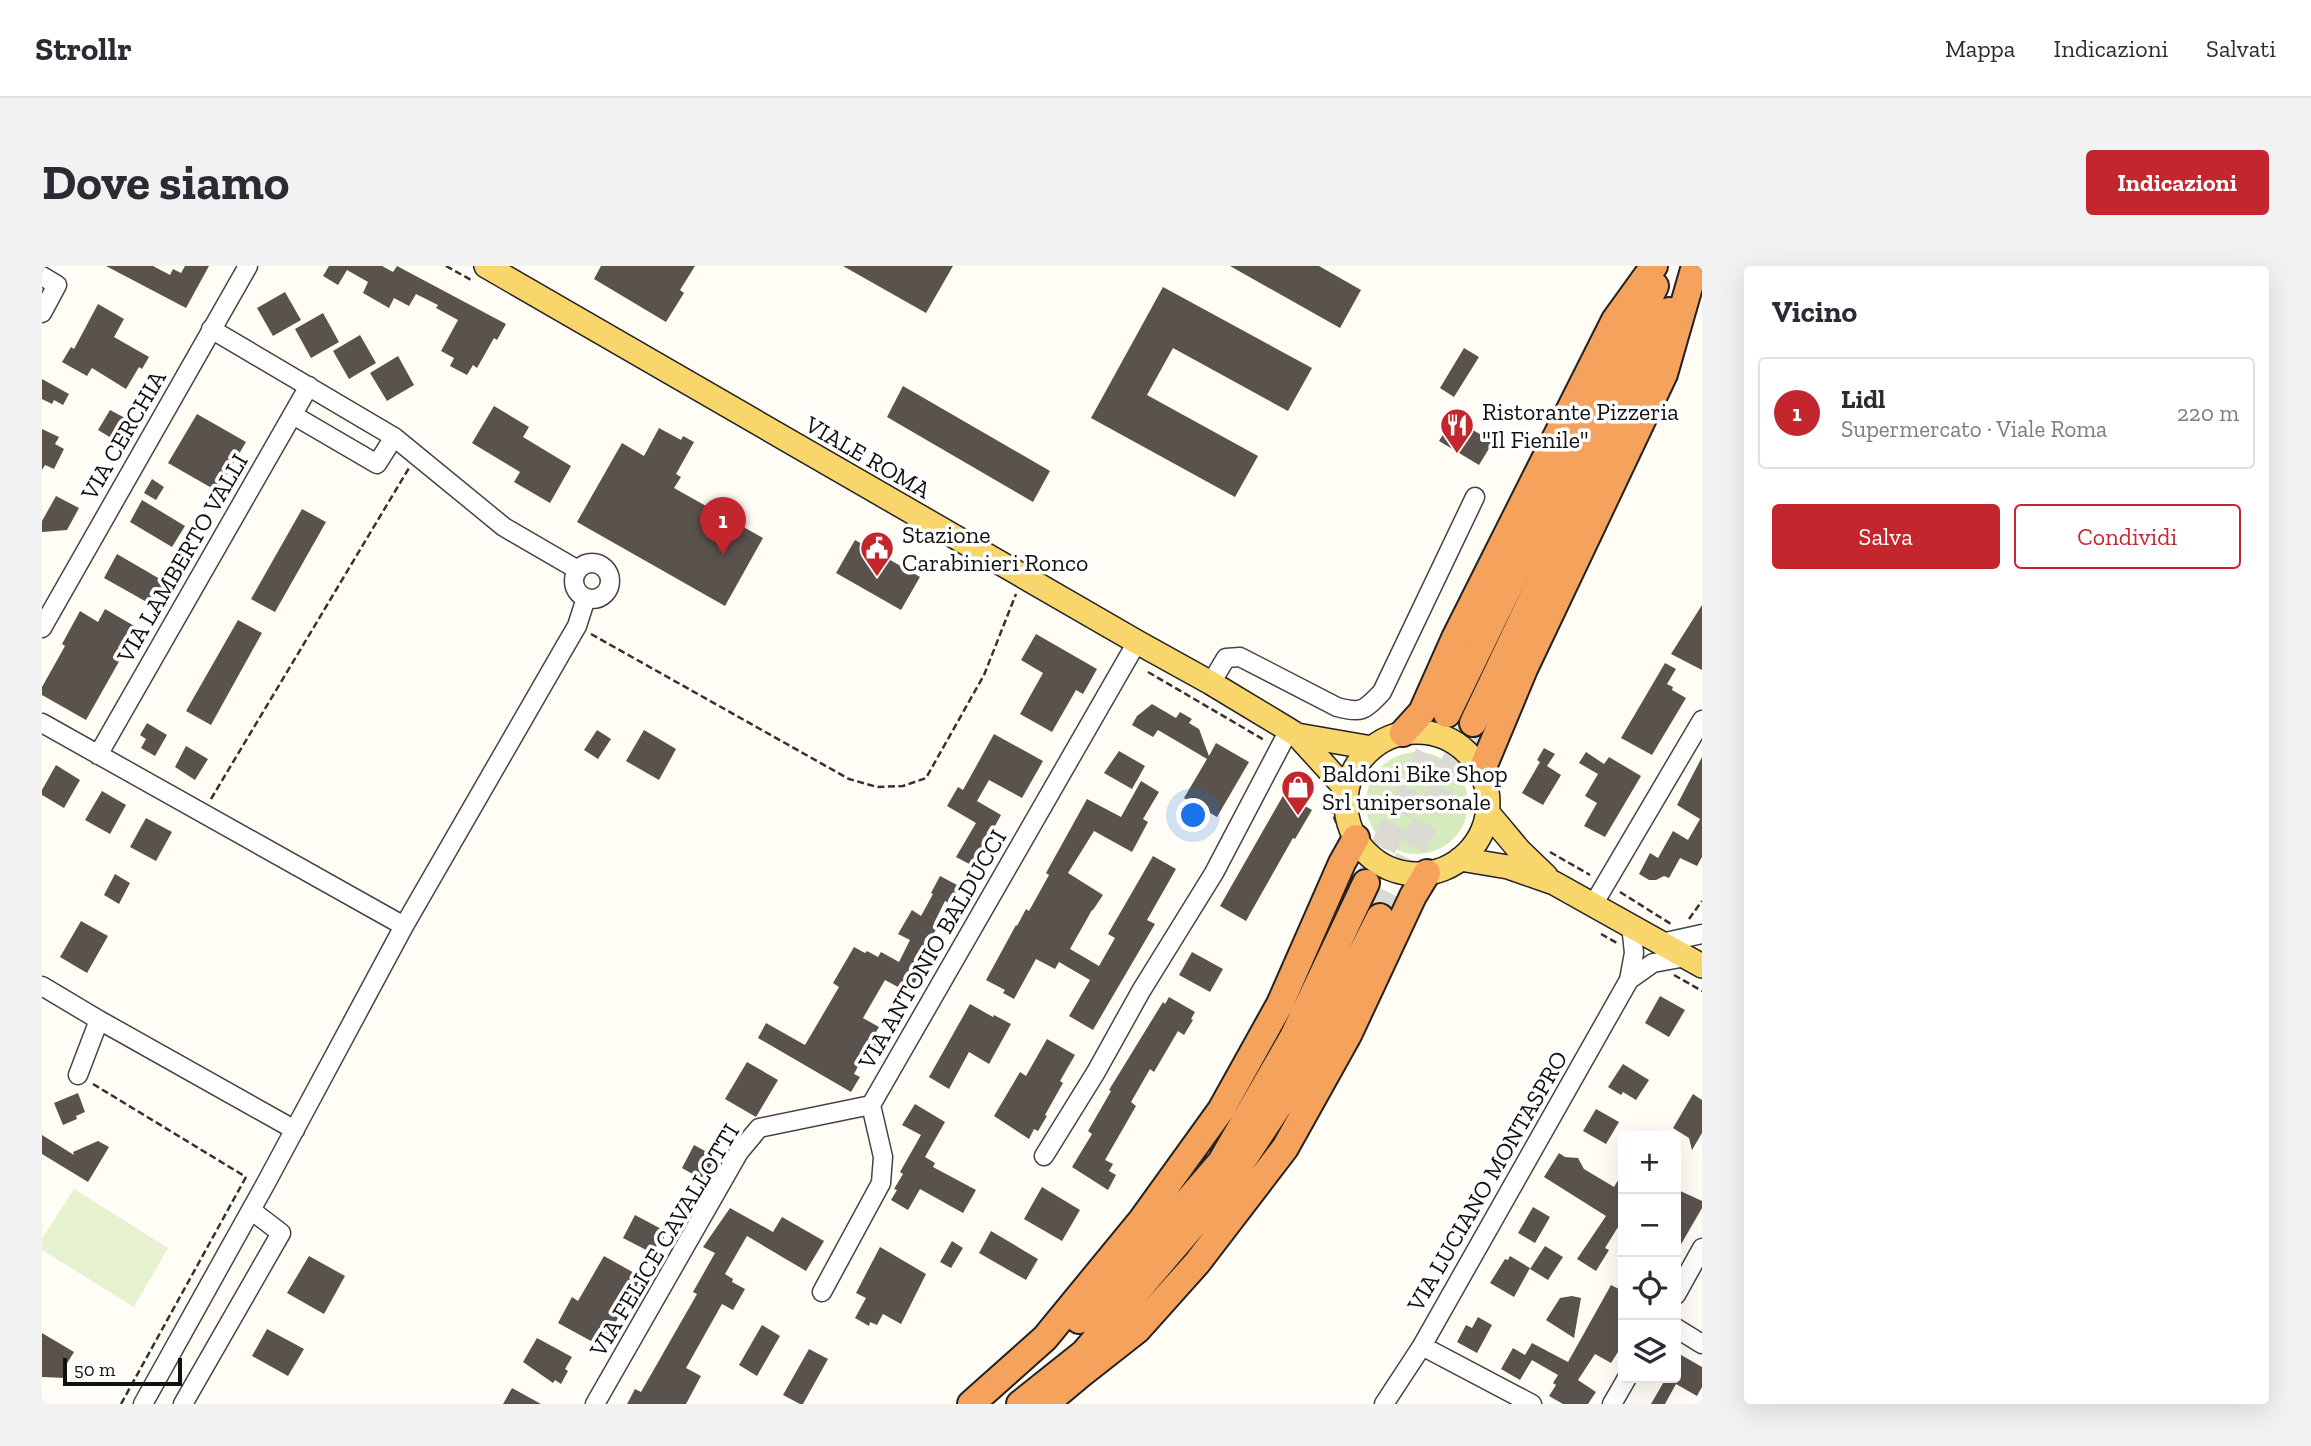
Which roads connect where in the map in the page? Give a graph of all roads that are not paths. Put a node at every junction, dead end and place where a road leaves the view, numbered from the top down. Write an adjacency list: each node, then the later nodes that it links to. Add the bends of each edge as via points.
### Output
1 (248, 266): 8 (street, VIA CERCHIA)
2 (1654, 266): 23 (highway, via 1615,320 1422,712)
3 (1665, 266): 19 (highway)
4 (1693, 266): 22 (highway); 27 (highway, via 1664,374 1524,669)
5 (480, 274): 17 (main road, VIALE ROMA)
6 (42, 276): 7 (street, via 57,285)
7 (42, 313)
8 (211, 329): 9 (street); 15 (street, VIA CERCHIA)
9 (309, 386): 10 (street, VIA LAMBERTO VALLI); 11 (street)
10 (293, 415): 11 (street, via 377,464); 26 (street, VIA LAMBERTO VALLI)
11 (394, 437): 13 (street, via 504,527)
12 (1475, 497): 18 (street, via 1382,692 1371,705 1354,712 1337,707 1240,657 1226,658)
13 (578, 570): 14 (street, via 575,586); 14 (street, via 599,564 610,576 610,587 603,596)
14 (586, 598): 38 (street, via 577,626)
15 (49, 600): 16 (street, VIA CERCHIA)
16 (42, 628)
17 (1132, 651): 18 (main road, VIALE ROMA); 45 (street, VIA ANTONIO BALDUCCI)
18 (1211, 683): 24 (main road, VIALE ROMA)
19 (1447, 714)
20 (1702, 720): 35 (street)
21 (42, 723): 26 (street)
22 (1473, 723)
23 (1403, 733): 25 (main road); 27 (main road, via 1426,732 1449,739 1468,753)
24 (1289, 738): 25 (main road, VIALE ROMA); 28 (main road, VIALE ROMA); 47 (street, via 1214,873)
25 (1372, 748): 28 (main road, via 1360,759)
26 (98, 755): 38 (street)
27 (1481, 772): 29 (main road, via 1488,792)
28 (1347, 790): 30 (main road)
29 (1488, 813): 31 (main road, via 1483,830); 34 (main road)
30 (1348, 835): 32 (main road, via 1386,866 1406,873); 59 (highway, via 1342,863 1280,1004 1221,1110 1045,1338)
31 (1460, 859): 32 (main road); 34 (main road, via 1508,867)
32 (1427, 873): 62 (highway, via 1348,1035 1285,1148 1197,1263 1137,1330)
33 (1366, 883): 60 (highway, via 1293,1037 1220,1162 1136,1261 1046,1355)
34 (1554, 883): 35 (main road)
35 (1593, 905): 37 (main road)
36 (1380, 917): 61 (highway, via 1301,1072 1223,1191 1084,1353)
37 (1631, 925): 40 (main road); 41 (street, VIA LUCIANO MONTASPRO, via 1634,953)
38 (404, 926): 46 (street)
39 (1692, 945): 40 (main road)
40 (1657, 953): 41 (street, VIA LUCIANO MONTASPRO)
41 (1629, 980): 54 (street, VIA LUCIANO MONTASPRO)
42 (42, 986): 43 (street)
43 (99, 1020): 44 (street); 46 (street)
44 (78, 1075)
45 (871, 1105): 51 (street, VIA ANTONIO BALDUCCI, via 883,1157 881,1183); 58 (street, VIA FELICE CAVALLOTTI, via 759,1128 739,1152)
46 (295, 1130): 48 (street)
47 (1044, 1156)
48 (251, 1210): 56 (street); 57 (street, via 281,1233)
49 (1702, 1248): 50 (street)
50 (1681, 1286)
51 (822, 1292)
52 (1681, 1331): 53 (street)
53 (1702, 1344)
54 (1422, 1346): 63 (street, VIA LUCIANO MONTASPRO); 64 (street)
55 (1624, 1383): 65 (street)
56 (143, 1404)
57 (183, 1404)
58 (595, 1404)
59 (971, 1404)
60 (986, 1404)
61 (1020, 1404)
62 (1045, 1404)
63 (1384, 1404)
64 (1532, 1404)
65 (1612, 1404)

